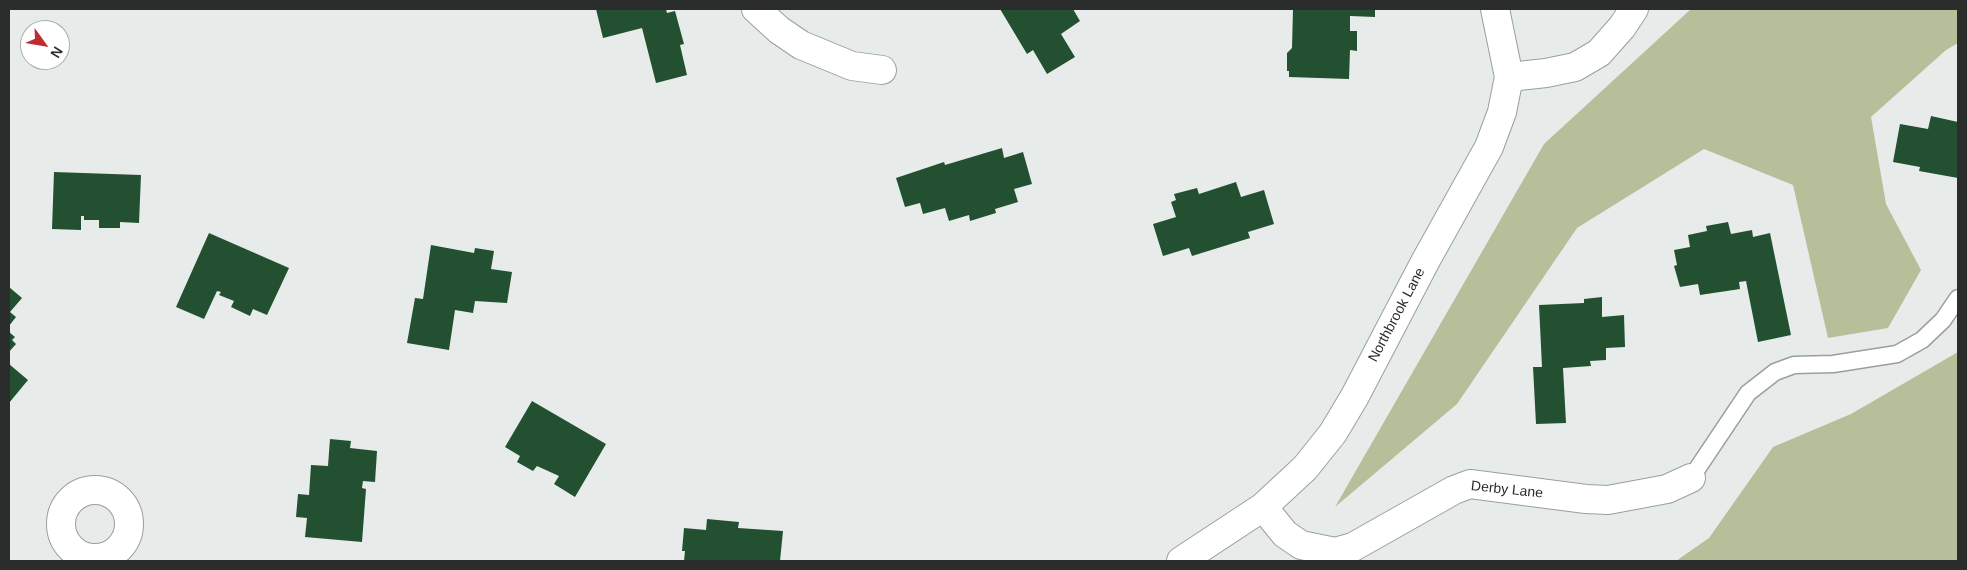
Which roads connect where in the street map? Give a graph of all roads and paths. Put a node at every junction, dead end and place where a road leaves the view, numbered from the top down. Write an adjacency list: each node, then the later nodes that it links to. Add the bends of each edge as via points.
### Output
1 (756, 9): 4 (street, via 801,45 852,66)
2 (1495, 9): 5 (street, Northbrook Lane)
3 (1634, 9): 5 (street, via 1599,53 1575,67 1546,74)
4 (882, 70)
5 (1510, 77): 8 (street, Northbrook Lane, via 1489,148 1355,396 1333,433 1305,468)
6 (1958, 298): 7 (lane, via 1943,320 1922,340 1897,354 1833,364 1794,365 1775,372 1748,393)
7 (1691, 478): 8 (street, Derby Lane, via 1667,489 1608,500 1586,500 1470,484 1353,547 1335,552 1300,545 1285,534)
8 (1263, 507): 9 (street, Northbrook Lane)
9 (1181, 561)

